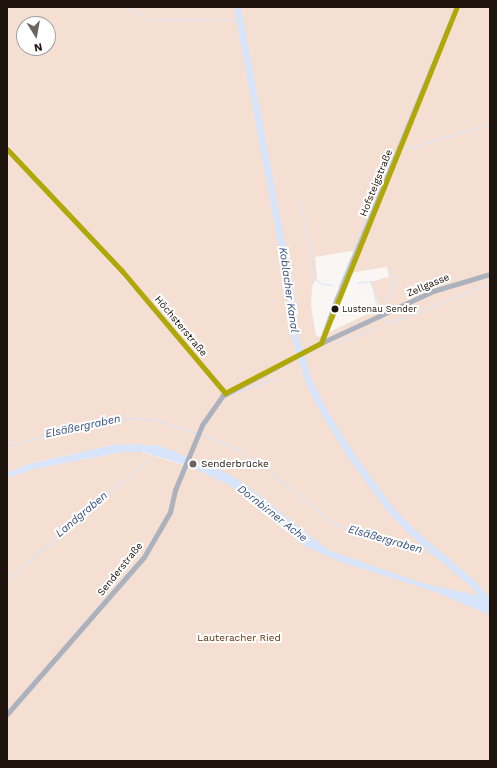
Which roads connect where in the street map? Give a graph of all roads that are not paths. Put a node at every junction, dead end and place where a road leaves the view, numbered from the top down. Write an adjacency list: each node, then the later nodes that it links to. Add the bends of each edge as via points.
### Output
1 (457, 7): 4 (street, Hofsteigstraße)
2 (7, 149): 5 (main road, Höchsterstraße, via 122,271)
3 (490, 274): 4 (main road, Zellgasse, via 433,291)
4 (321, 343): 5 (main road, Zellgasse)
5 (225, 393): 6 (main road, Senderstraße, via 199,430 170,512 144,557)
6 (7, 714)

